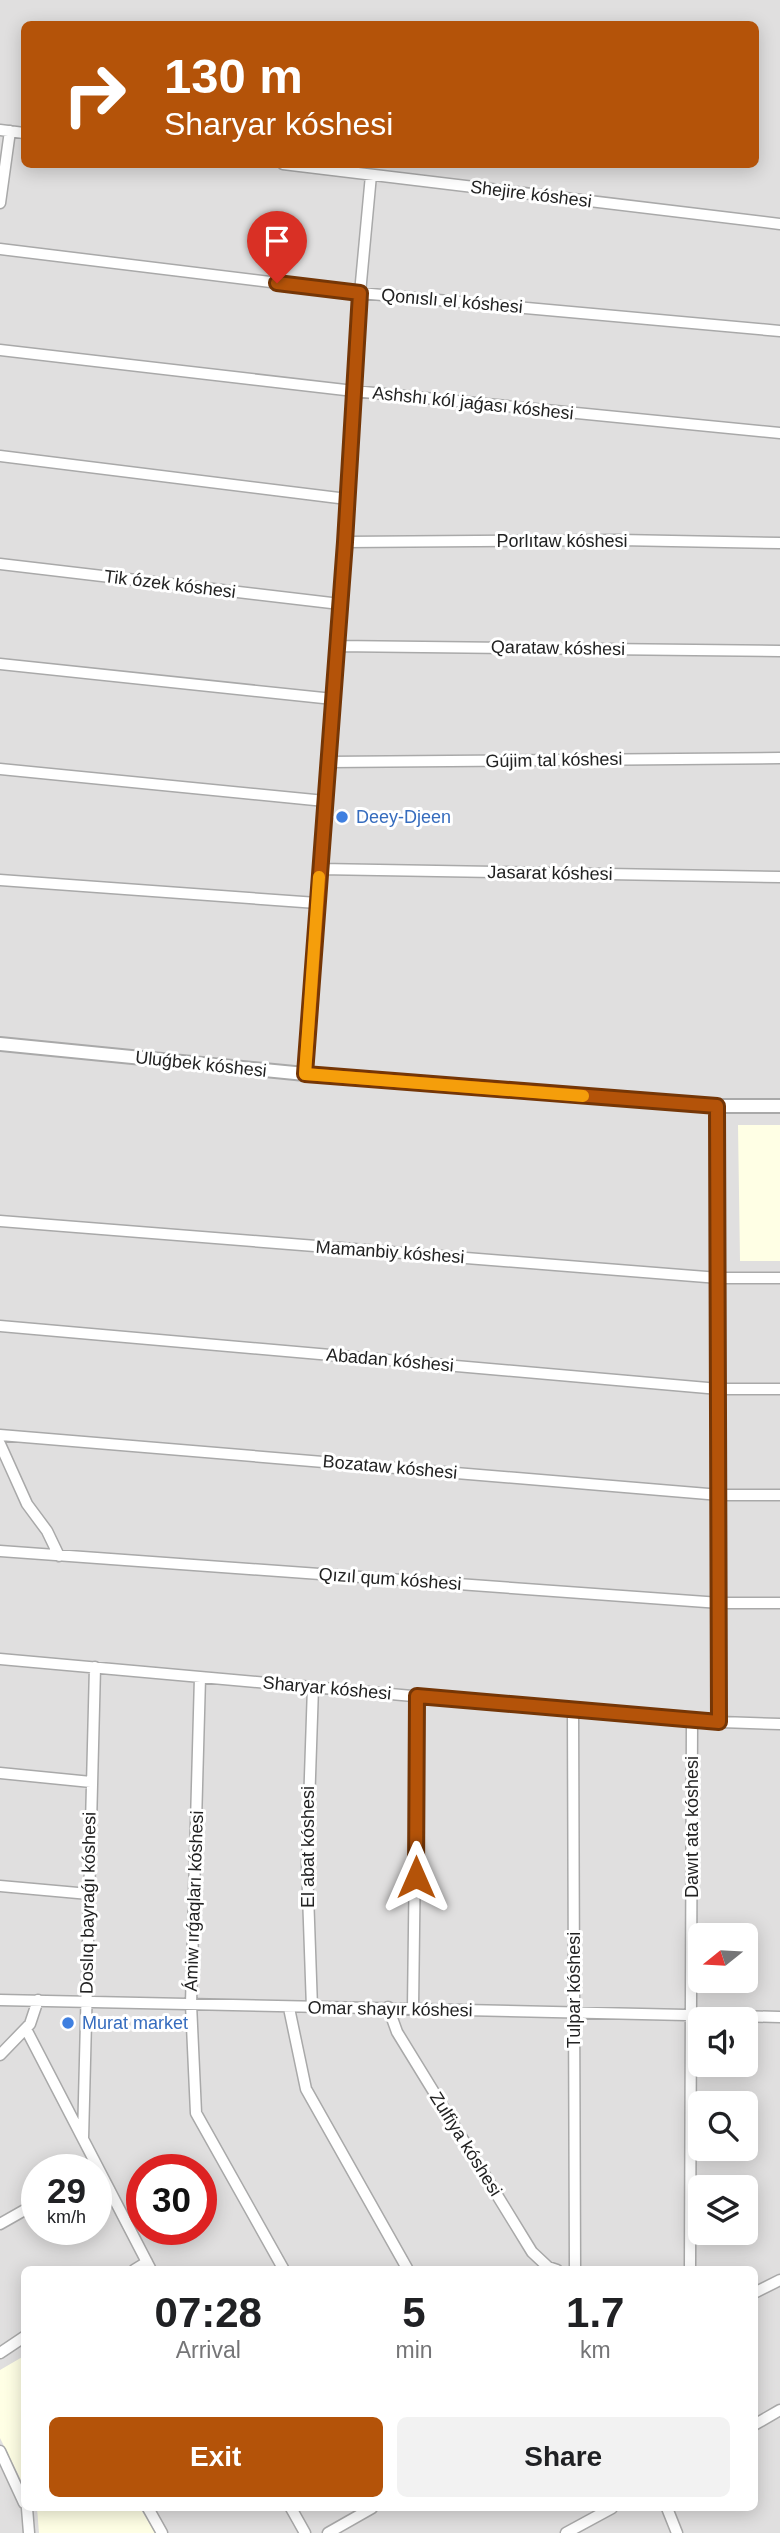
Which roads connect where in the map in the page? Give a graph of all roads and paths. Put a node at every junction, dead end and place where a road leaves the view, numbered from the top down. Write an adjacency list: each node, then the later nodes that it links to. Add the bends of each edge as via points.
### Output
1 (5, 131): 4 (street)
2 (315, 168): 3 (street, Shejire kóshesi)
3 (371, 175): 5 (street, Shejire kóshesi); 7 (street)
4 (0, 202)
5 (780, 224)
6 (0, 249): 7 (street, Qonıslı el kóshesi)
7 (360, 293): 8 (street, Qonıslı el kóshesi); 10 (street)
8 (780, 331)
9 (0, 351): 10 (street, Ashshı kól jaǵası kóshesi)
10 (354, 391): 11 (street, Ashshı kól jaǵası kóshesi); 13 (street)
11 (780, 433)
12 (0, 456): 13 (street)
13 (347, 499): 14 (street)
14 (345, 542): 15 (street, Porlıtaw kóshesi); 17 (street)
15 (780, 543)
16 (0, 564): 17 (street, Tik ózek kóshesi)
17 (340, 604): 18 (street)
18 (336, 646): 19 (street, Qarataw kóshesi); 21 (street)
19 (780, 651)
20 (0, 664): 21 (street)
21 (333, 699): 23 (street)
22 (780, 758): 23 (street, Gújim tal kóshesi)
23 (328, 762): 25 (street)
24 (0, 769): 25 (street)
25 (325, 801): 26 (street)
26 (320, 869): 27 (street, Jasarat kóshesi); 29 (street)
27 (780, 877)
28 (0, 880): 29 (street)
29 (317, 903): 31 (street)
30 (0, 1044): 31 (street, Uluǵbek kóshesi)
31 (305, 1074): 32 (street, Uluǵbek kóshesi)
32 (717, 1106): 33 (street, Uluǵbek kóshesi); 35 (street)
33 (780, 1106)
34 (0, 1222): 35 (street, Mamanbiy kóshesi)
35 (719, 1278): 36 (street, Mamanbiy kóshesi); 38 (street)
36 (780, 1278)
37 (0, 1326): 38 (street, Abadan kóshesi)
38 (719, 1389): 39 (street, Abadan kóshesi); 42 (street)
39 (780, 1389)
40 (0, 1435): 42 (street, Bozataw kóshesi)
41 (0, 1444): 45 (street, via 27,1504)
42 (720, 1495): 43 (street, Bozataw kóshesi); 46 (street)
43 (780, 1495)
44 (0, 1551): 45 (street, Qızıl qum kóshesi)
45 (59, 1556): 46 (street, Qızıl qum kóshesi)
46 (720, 1602): 47 (street, Qızıl qum kóshesi); 55 (street)
47 (780, 1603)
48 (0, 1659): 49 (street, Sharyar kóshesi)
49 (95, 1667): 50 (street, Sharyar kóshesi); 58 (street, Doslıq bayraǵı kóshesi)
50 (200, 1677): 51 (street, Sharyar kóshesi); 64 (street, Ámiw ırǵaqları kóshesi)
51 (313, 1687): 52 (street, Sharyar kóshesi); 68 (street, El abat kóshesi, via 307,1865)
52 (417, 1696): 53 (street, Sharyar kóshesi); 69 (street)
53 (573, 1710): 54 (street, Sharyar kóshesi); 70 (street, Tulpar kóshesi)
54 (692, 1721): 55 (street, Sharyar kóshesi); 66 (street, Dawıt ata kóshesi)
55 (719, 1722): 56 (street, Sharyar kóshesi)
56 (780, 1724)
57 (0, 1773): 58 (street)
58 (91, 1782): 60 (street, Doslıq bayraǵı kóshesi)
59 (0, 1886): 60 (street)
60 (89, 1894): 63 (street, Doslıq bayraǵı kóshesi)
61 (0, 2000): 62 (street, Omar shayır kóshesi)
62 (38, 2000): 63 (street, Omar shayır kóshesi); 74 (street)
63 (86, 2002): 64 (street, Omar shayır kóshesi); 77 (street, Doslıq bayraǵı kóshesi)
64 (191, 2004): 67 (street, Omar shayır kóshesi); 83 (street, Ámiw ırǵaqları kóshesi, via 196,2113)
65 (388, 2007): 68 (street, Omar shayır kóshesi); 69 (street, Omar shayır kóshesi); 85 (street, Zulfiya kóshesi, via 397,2032 533,2252)
66 (692, 2007)
67 (289, 2008): 68 (street, Omar shayır kóshesi); 84 (street, via 306,2090)
68 (312, 2008)
69 (413, 2008): 70 (street, Omar shayır kóshesi)
70 (574, 2011): 71 (street, Omar shayır kóshesi); 86 (street, Tulpar kóshesi)
71 (688, 2014)
72 (758, 2016): 73 (street, Omar shayır kóshesi)
73 (780, 2017)
74 (26, 2028): 75 (street); 77 (street, Doslıq bayraǵı kóshesi)
75 (0, 2055)
76 (692, 2077): 87 (street, Dawıt ata kóshesi)
77 (83, 2139): 78 (street, Doslıq bayraǵı kóshesi)
78 (90, 2154)
79 (112, 2197): 82 (street, Doslıq bayraǵı kóshesi)
80 (21, 2210): 81 (street)
81 (2, 2219)
82 (149, 2266)
83 (282, 2266)
84 (406, 2266)
85 (547, 2266)
86 (575, 2266)
87 (690, 2266)
88 (780, 2280): 89 (street)
89 (758, 2291)
90 (21, 2339): 91 (street)
91 (0, 2353)
92 (780, 2410): 93 (street)
93 (758, 2423)
94 (0, 2451): 95 (street)
95 (21, 2495)
96 (27, 2511): 102 (street)
97 (150, 2511): 103 (street)
98 (293, 2511): 104 (street)
99 (367, 2511): 105 (street)
100 (606, 2511): 106 (street)
101 (668, 2511): 107 (street)
102 (29, 2533)
103 (162, 2533)
104 (305, 2533)
105 (328, 2533)
106 (566, 2533)
107 (677, 2533)

